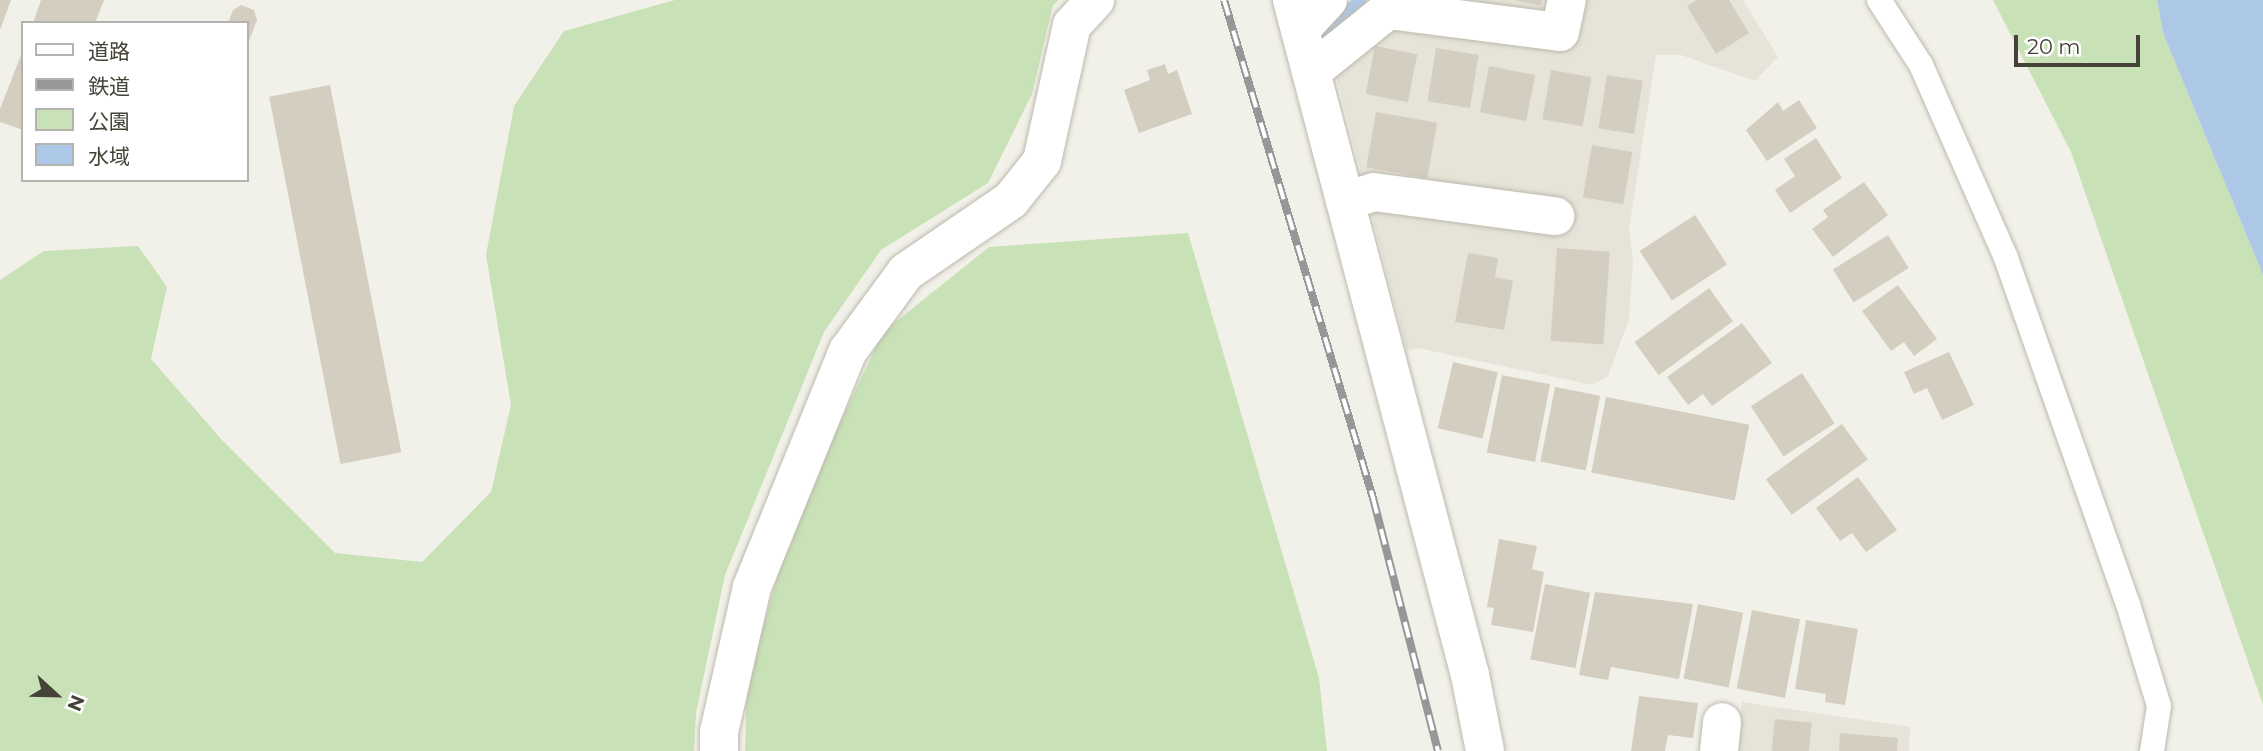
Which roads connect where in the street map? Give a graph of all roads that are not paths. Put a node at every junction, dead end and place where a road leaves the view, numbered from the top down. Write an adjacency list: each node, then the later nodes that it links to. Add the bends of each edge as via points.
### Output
1 (1095, 0): 9 (street, via 1072,25 1042,161 1011,200 906,272 848,351 752,587 719,732)
2 (1328, 0): 5 (street)
3 (1567, 0): 6 (street, via 1560,33 1388,10)
4 (1879, 0): 11 (lane, via 1921,65 2006,258 2129,604 2159,706)
5 (1296, 15): 6 (street)
6 (1311, 72): 7 (street)
7 (1345, 201): 8 (street, via 1374,192); 10 (street, via 1470,675)
8 (1555, 216)
9 (719, 751)
10 (1485, 751)
11 (2152, 751)

